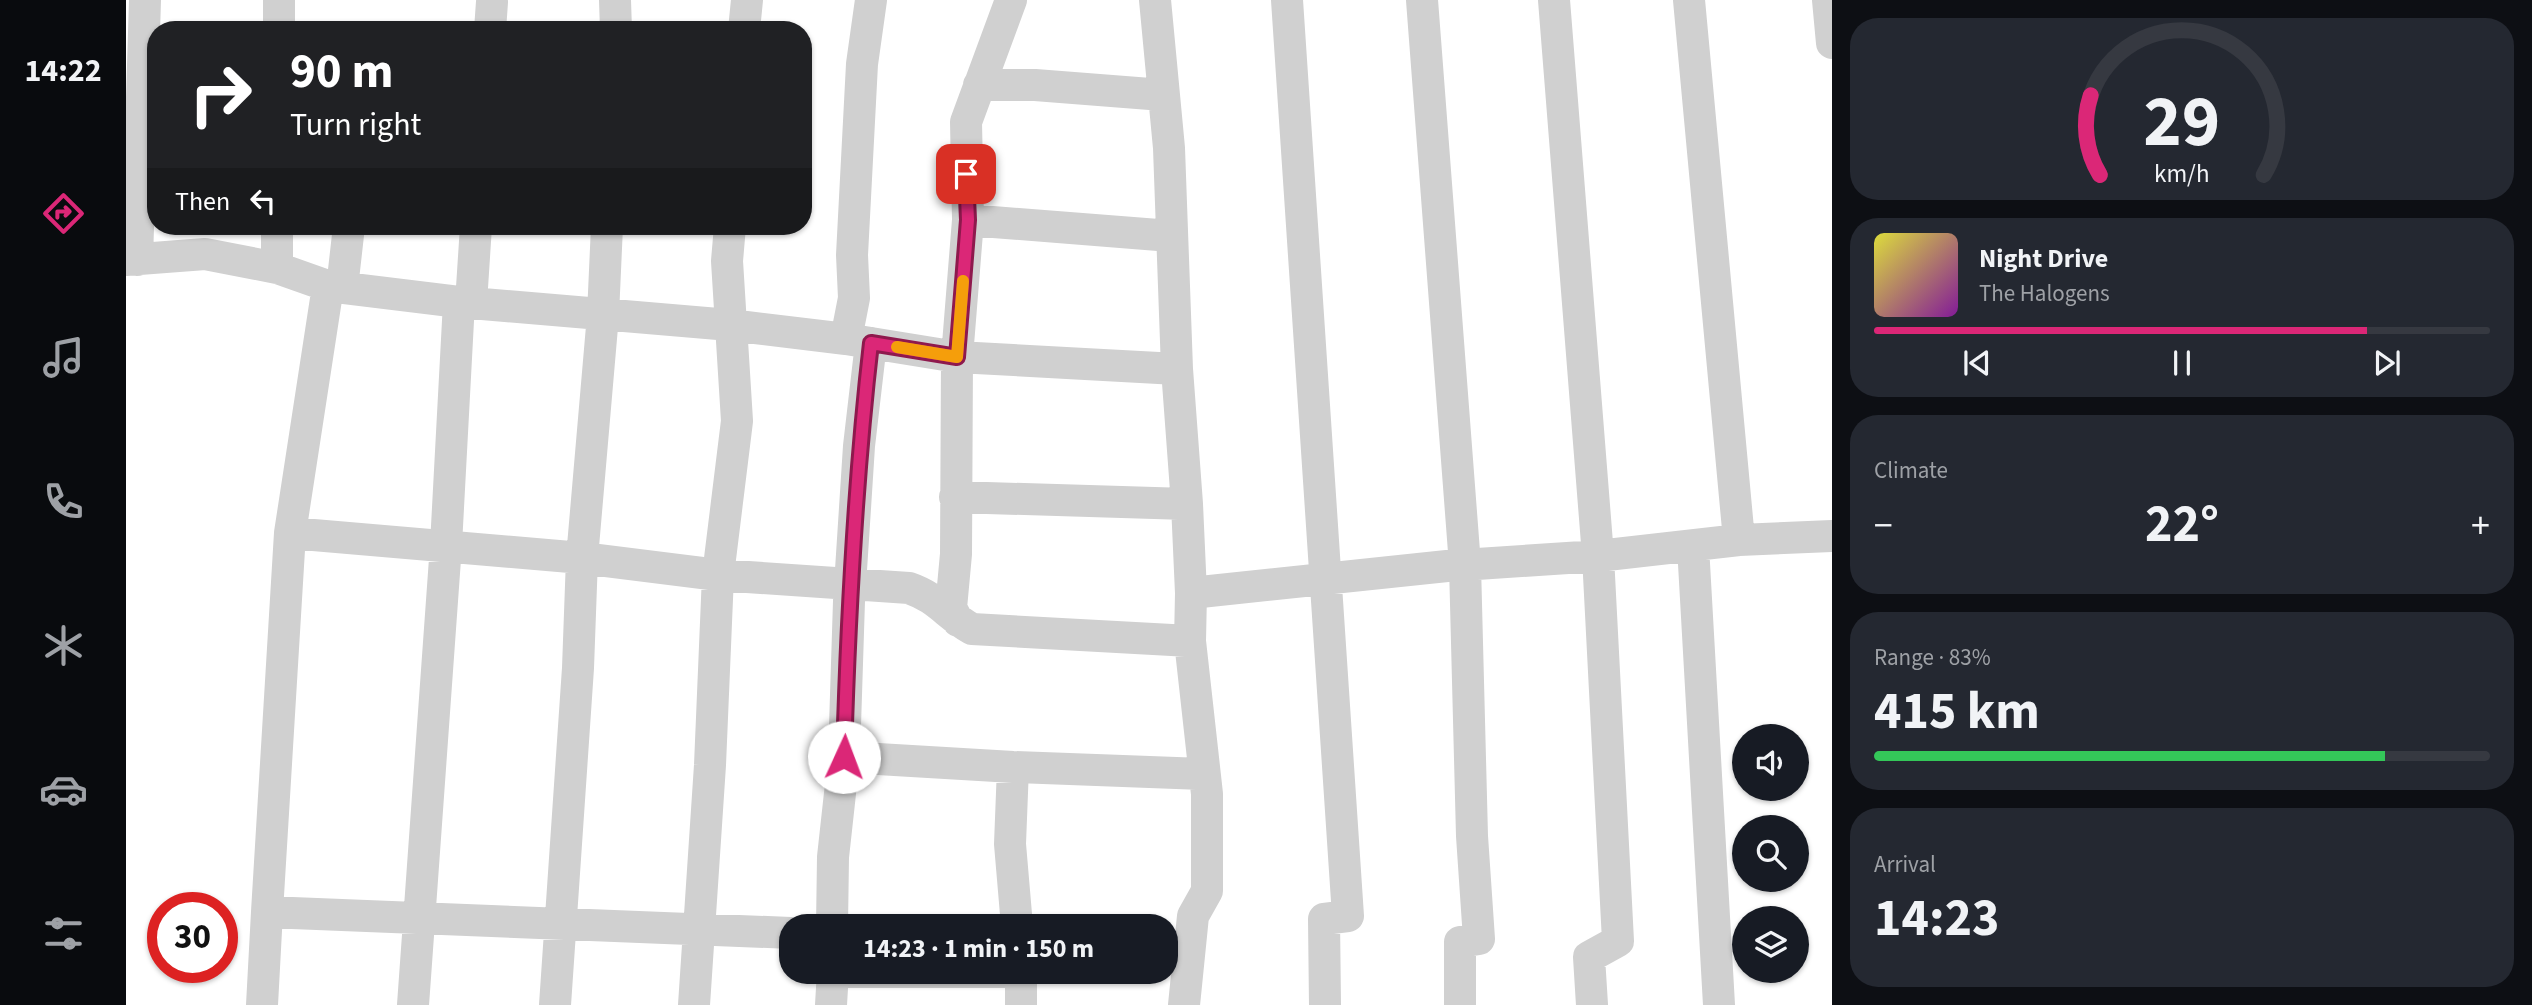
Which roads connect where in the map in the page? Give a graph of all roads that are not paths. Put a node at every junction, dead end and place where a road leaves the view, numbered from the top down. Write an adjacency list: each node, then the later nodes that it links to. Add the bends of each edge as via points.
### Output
1 (145, 0): 26 (street)
2 (279, 0): 13 (street)
3 (615, 0): 14 (street)
4 (747, 0): 15 (street)
5 (871, 0): 32 (street, via 862,64 852,255)
6 (1011, 0): 17 (street)
7 (1155, 0): 18 (street)
8 (1287, 0): 46 (street)
9 (1422, 0): 44 (street)
10 (1555, 0): 42 (street)
11 (1689, 0): 39 (street)
12 (1828, 0): 16 (street)
13 (279, 21)
14 (616, 21)
15 (745, 21)
16 (1832, 43)
17 (979, 85): 18 (street); 19 (street, via 966,122)
18 (1163, 95): 25 (street)
19 (968, 220): 25 (street); 33 (street)
20 (277, 235): 27 (street)
21 (347, 235): 28 (street)
22 (475, 235): 29 (street)
23 (607, 235): 30 (street)
24 (729, 235): 31 (street)
25 (1171, 236): 34 (street)
26 (131, 260): 27 (street, via 205,254)
27 (277, 268): 28 (street)
28 (335, 287): 29 (street); 37 (street)
29 (465, 303): 30 (street); 40 (street)
30 (603, 315): 31 (street); 43 (street)
31 (730, 326): 32 (street); 45 (street, via 737,421)
32 (859, 341): 33 (street); 47 (street)
33 (957, 357): 34 (street); 35 (street)
34 (1177, 369): 36 (street)
35 (955, 497): 36 (street); 49 (street, via 951,608)
36 (1186, 504): 48 (street)
37 (290, 533): 40 (street); 54 (street)
38 (1832, 536): 39 (street)
39 (1739, 540): 41 (street)
40 (446, 545): 43 (street); 57 (street)
41 (1693, 545): 42 (street); 73 (street)
42 (1598, 556): 44 (street); 72 (street, via 1619,941 1589,957)
43 (582, 558): 45 (street); 58 (street)
44 (1465, 565): 46 (street); 71 (street, via 1479,939 1460,942)
45 (718, 575): 47 (street); 59 (street)
46 (1327, 579): 48 (street); 70 (street, via 1348,916 1324,919)
47 (851, 584): 49 (street, via 909,588 928,594); 51 (street)
48 (1191, 593): 50 (street)
49 (958, 621): 50 (street, via 972,629)
50 (1190, 641): 53 (street)
51 (844, 757): 52 (street); 55 (street)
52 (1013, 767): 53 (street); 56 (street, via 1010,844)
53 (1203, 774): 69 (street, via 1207,891 1193,916)
54 (267, 912): 57 (street); 63 (street)
55 (832, 914)
56 (1016, 914)
57 (419, 918): 58 (street); 64 (street)
58 (560, 922): 59 (street); 65 (street)
59 (700, 929): 60 (street); 66 (street)
60 (779, 932)
61 (832, 984): 67 (street)
62 (1021, 984): 68 (street)
63 (262, 1005)
64 (413, 1005)
65 (555, 1005)
66 (694, 1005)
67 (831, 1005)
68 (1021, 1005)
69 (1184, 1005)
70 (1325, 1005)
71 (1460, 1005)
72 (1592, 1005)
73 (1719, 1005)

